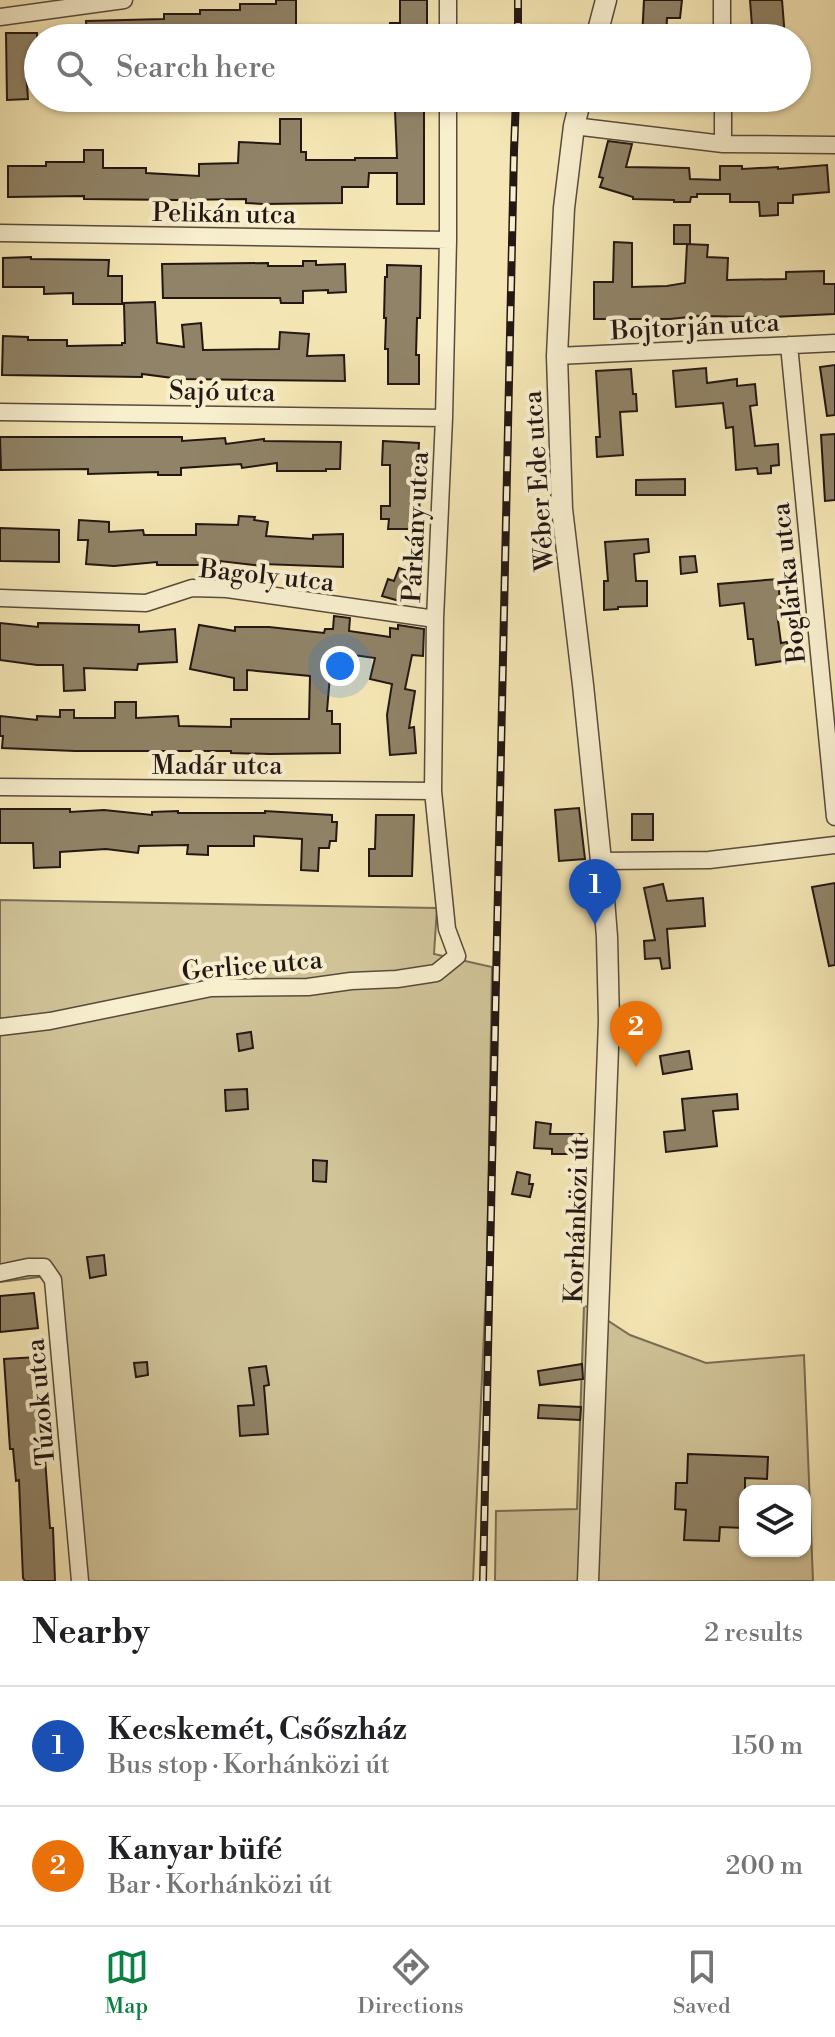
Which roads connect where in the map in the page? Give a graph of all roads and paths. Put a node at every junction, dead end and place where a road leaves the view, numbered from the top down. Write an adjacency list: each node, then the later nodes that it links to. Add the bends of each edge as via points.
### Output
1 (124, 0): 5 (street)
2 (448, 0): 6 (street)
3 (606, 0): 7 (street)
4 (722, 0): 8 (street)
5 (0, 17)
6 (448, 24)
7 (600, 24)
8 (722, 24)
9 (448, 112): 16 (street, Párkány utca)
10 (578, 112): 12 (street, Wéber Ede utca)
11 (723, 112): 13 (street)
12 (574, 126): 13 (street); 19 (street, Wéber Ede utca)
13 (723, 144): 14 (street)
14 (835, 145)
15 (0, 233): 16 (street, Pelikán utca)
16 (448, 240): 21 (street, Párkány utca)
17 (835, 343): 18 (street, Bojtorján utca)
18 (789, 345): 19 (street, Bojtorján utca); 26 (street, Boglárka utca)
19 (557, 356): 28 (street, Wéber Ede utca, via 562,509)
20 (0, 412): 21 (street, Sajó utca)
21 (444, 418): 23 (street, Párkány utca)
22 (0, 598): 23 (street, Bagoly utca, via 146,603 192,588 227,589)
23 (435, 619): 25 (street, Párkány utca)
24 (0, 787): 25 (street, Madár utca)
25 (433, 791): 29 (street, Párkány utca, via 447,929)
26 (835, 817)
27 (835, 845): 28 (street, via 709,860)
28 (601, 861): 33 (street, Korhánközi út, via 609,1021)
29 (457, 956): 30 (street, Gerlice utca, via 436,973 308,987 211,988)
30 (0, 1027)
31 (0, 1273): 32 (street, Túzok utca, via 44,1267 53,1280)
32 (80, 1581)
33 (588, 1581)

